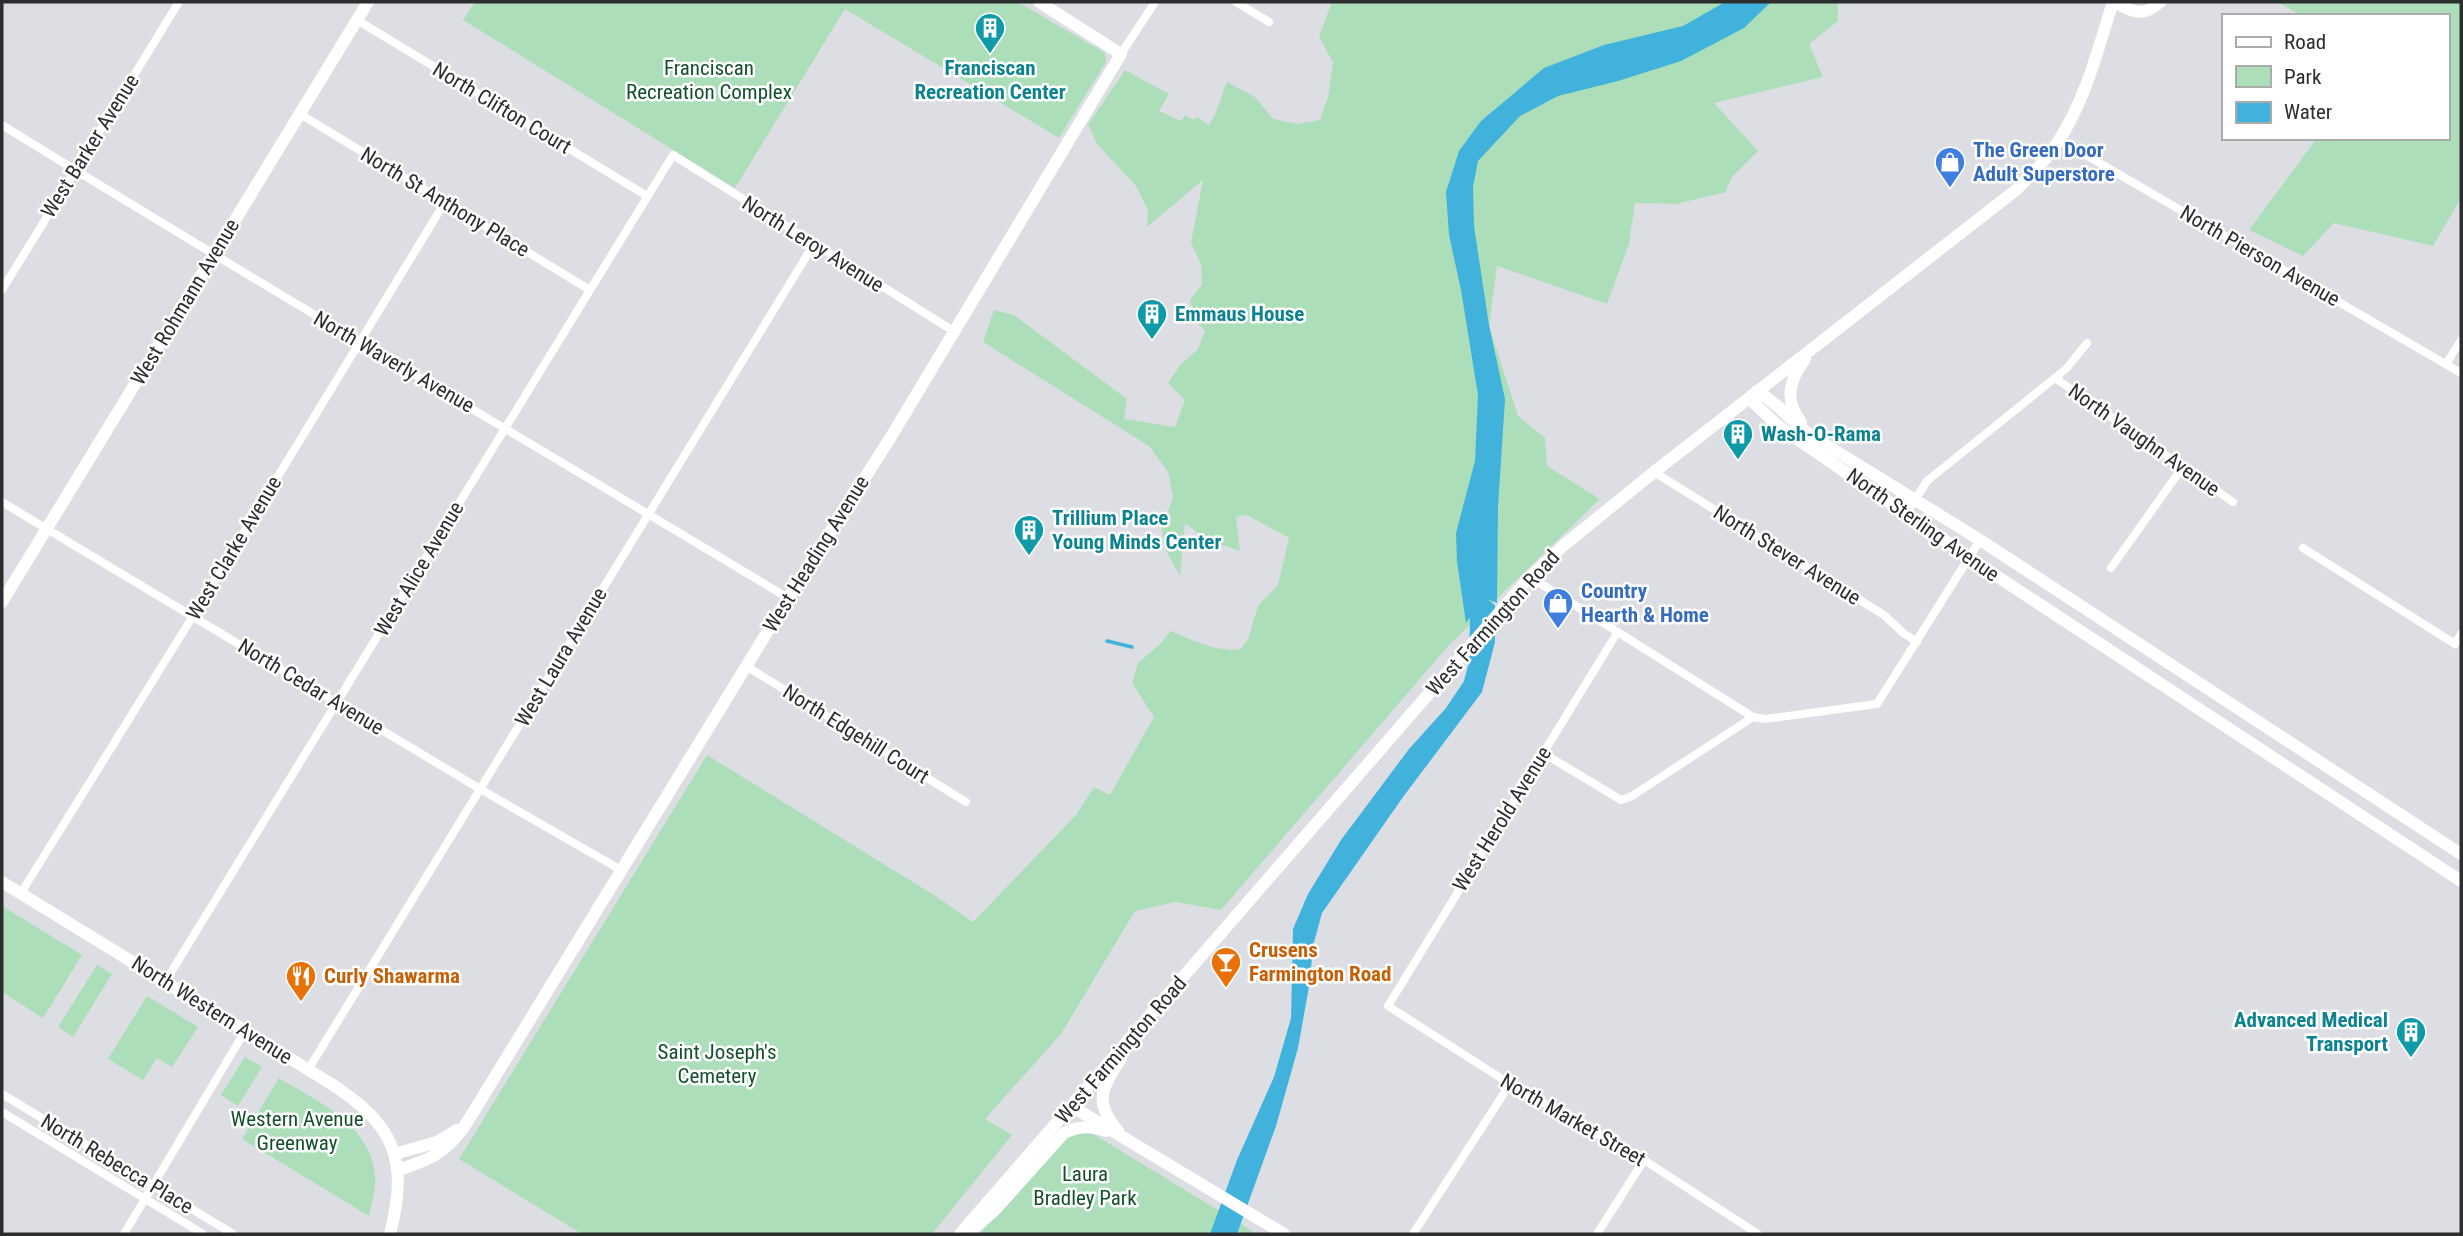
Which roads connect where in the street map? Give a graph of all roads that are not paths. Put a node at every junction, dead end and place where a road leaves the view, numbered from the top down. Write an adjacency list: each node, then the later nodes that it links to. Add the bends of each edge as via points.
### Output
1 (179, 2): 15 (street, West Barker Avenue)
2 (369, 2): 8 (main road, West Rohmann Avenue)
3 (1038, 2): 10 (main road)
4 (1155, 2): 10 (street, West Heading Avenue)
5 (1236, 2): 9 (street)
6 (2114, 2): 7 (main road, via 2142,12); 13 (main road, West Farmington Road, via 2079,102)
7 (2160, 2)
8 (357, 20): 11 (main road, West Rohmann Avenue); 16 (street, North Clifton Court)
9 (1269, 22)
10 (1121, 54): 22 (main road, West Heading Avenue)
11 (300, 114): 17 (street, North St Anthony Place); 19 (main road, West Rohmann Avenue)
12 (2, 125): 15 (street, North Waverly Avenue)
13 (2060, 140): 23 (main road, West Farmington Road, via 2016,190); 27 (street, North Pierson Avenue)
14 (673, 155): 16 (street, West Alice Avenue); 18 (street, North Leroy Avenue)
15 (75, 171): 19 (street, North Waverly Avenue); 20 (street, West Barker Avenue)
16 (647, 196): 21 (street, West Alice Avenue)
17 (445, 202): 21 (street, North St Anthony Place); 25 (street, West Clarke Avenue)
18 (814, 244): 22 (street, North Leroy Avenue); 38 (street, West Laura Avenue)
19 (213, 256): 25 (street, North Waverly Avenue); 40 (main road, West Rohmann Avenue)
20 (2, 290)
21 (590, 290): 31 (street, West Alice Avenue)
22 (955, 332): 46 (main road, West Heading Avenue)
23 (1827, 336): 30 (main road, West Farmington Road); 32 (main road, via 1794,375 1790,402 1809,429)
24 (2461, 340): 27 (street)
25 (359, 342): 31 (street, North Waverly Avenue); 48 (street, West Clarke Avenue)
26 (2087, 343): 29 (street)
27 (2446, 364): 28 (street, North Pierson Avenue)
28 (2461, 373)
29 (2055, 378): 33 (street, North Vaughn Avenue); 35 (street, via 1927,481)
30 (1757, 391): 32 (main road, North Sterling Avenue, via 1798,426); 34 (main road, West Farmington Road); 39 (main road, North Sterling Avenue, via 1755,404 1769,419)
31 (505, 427): 38 (street, North Waverly Avenue); 53 (street, West Alice Avenue)
32 (1860, 467): 35 (main road, North Sterling Avenue)
33 (2182, 468): 37 (street, North Vaughn Avenue); 44 (street)
34 (1654, 472): 45 (main road, West Farmington Road); 51 (street, North Stever Avenue, via 1884,615)
35 (1916, 500): 39 (street); 41 (main road, North Sterling Avenue)
36 (2, 502): 40 (street, North Cedar Avenue)
37 (2233, 502)
38 (649, 513): 46 (street, North Waverly Avenue); 56 (street, West Laura Avenue)
39 (1906, 513): 43 (main road, North Sterling Avenue)
40 (47, 528): 47 (main road, West Rohmann Avenue); 48 (street, North Cedar Avenue)
41 (1980, 540): 43 (street); 58 (main road, North Sterling Avenue)
42 (2303, 548): 50 (street, via 2455,644)
43 (1969, 558): 51 (street); 60 (main road, North Sterling Avenue)
44 (2111, 568)
45 (1530, 578): 49 (street); 65 (main road, West Farmington Road)
46 (788, 598): 52 (main road, West Heading Avenue)
47 (2, 602)
48 (193, 616): 53 (street, North Cedar Avenue); 62 (street, West Clarke Avenue)
49 (1617, 633): 54 (street); 55 (street, West Herold Avenue)
50 (2461, 634)
51 (1917, 642): 54 (street, via 1877,704)
52 (746, 666): 57 (street, North Edgehill Court); 59 (main road, West Heading Avenue)
53 (338, 704): 56 (street, North Cedar Avenue); 63 (street, West Alice Avenue)
54 (1753, 717): 55 (street, via 1622,800)
55 (1543, 753): 64 (street, West Herold Avenue)
56 (480, 789): 59 (street, North Cedar Avenue); 67 (street, West Laura Avenue)
57 (965, 802)
58 (2461, 854)
59 (621, 870): 74 (main road, West Heading Avenue, via 463,1124 446,1138)
60 (2461, 881)
61 (2, 882): 62 (main road, North Western Avenue)
62 (20, 893): 63 (main road, North Western Avenue)
63 (165, 982): 66 (main road, North Western Avenue)
64 (1388, 1006): 68 (street, North Market Street)
65 (1139, 1029): 70 (main road, West Farmington Road); 72 (main road, via 1102,1090 1102,1107)
66 (245, 1031): 67 (main road, North Western Avenue); 75 (street)
67 (308, 1070): 74 (main road, North Western Avenue, via 366,1109 384,1131)
68 (1510, 1084): 73 (street, North Market Street); 84 (street)
69 (2, 1094): 75 (street, North Rebecca Place)
70 (1071, 1106): 72 (main road); 81 (main road, West Farmington Road)
71 (2, 1112): 76 (street, North Rebecca Place)
72 (1122, 1136): 82 (main road, via 1096,1127 1076,1127 1065,1133); 83 (main road)
73 (1644, 1160): 85 (street); 86 (street, North Market Street)
74 (396, 1162): 80 (main road, via 400,1185)
75 (152, 1186): 76 (street); 79 (street, North Rebecca Place)
76 (144, 1199): 77 (street); 78 (street, North Rebecca Place)
77 (124, 1234)
78 (203, 1234)
79 (233, 1234)
80 (390, 1234)
81 (960, 1234)
82 (967, 1234)
83 (1284, 1234)
84 (1413, 1234)
85 (1597, 1234)
86 (1758, 1234)

